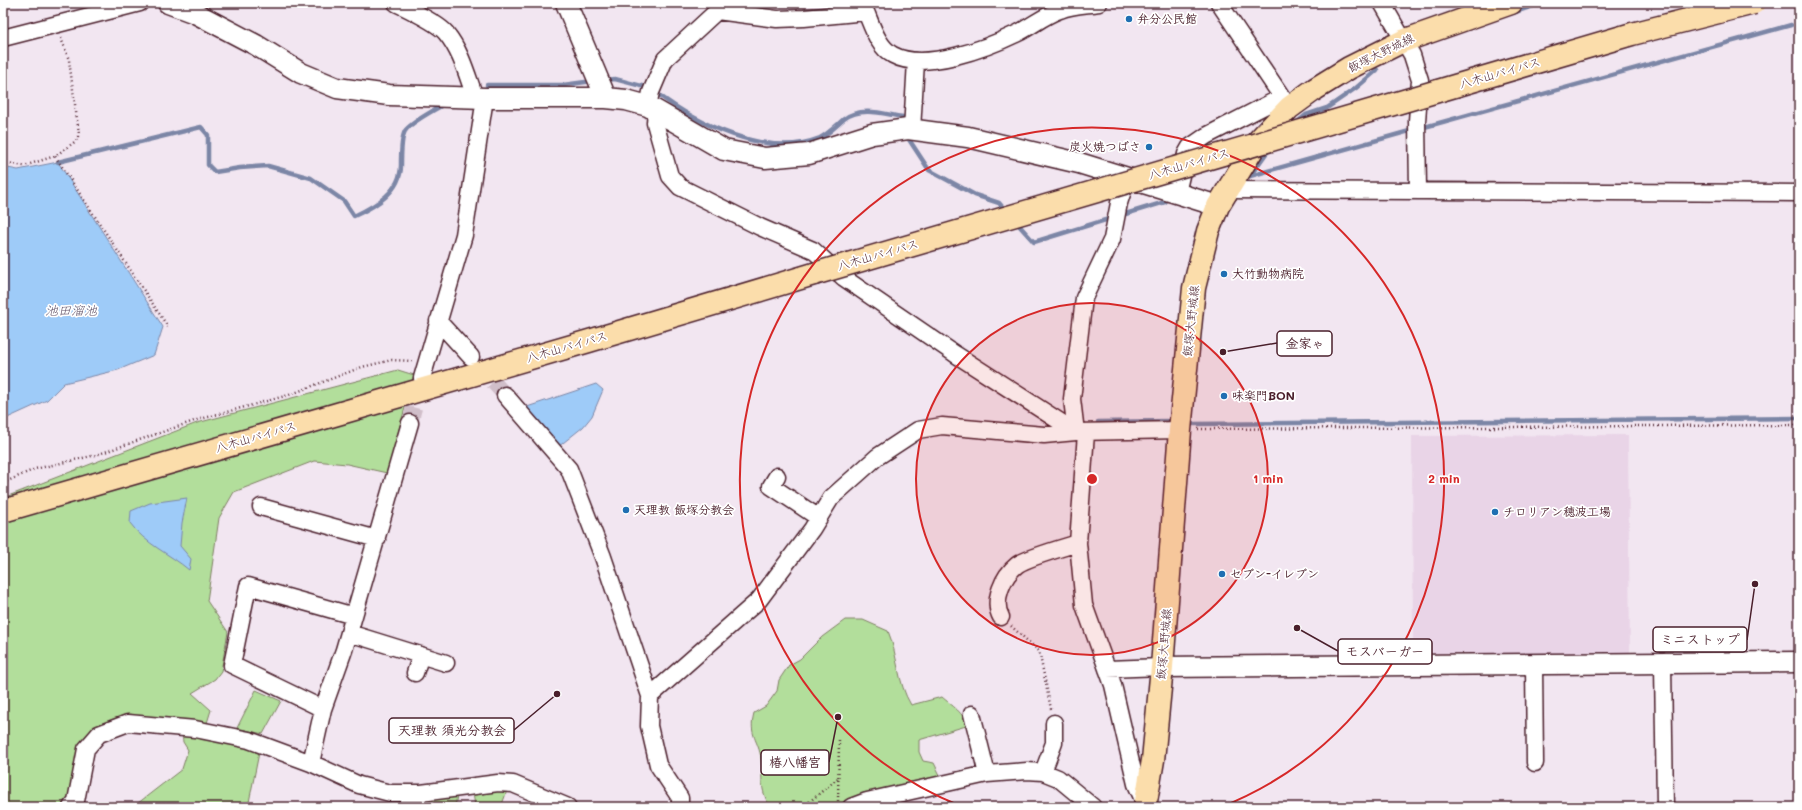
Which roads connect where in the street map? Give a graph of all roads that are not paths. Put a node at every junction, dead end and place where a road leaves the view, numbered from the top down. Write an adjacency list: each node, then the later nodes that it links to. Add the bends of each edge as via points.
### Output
1 (140, 3): 12 (street)
2 (168, 3): 16 (street, via 195,13 256,45 301,73 337,88 389,95)
3 (396, 3): 16 (street, via 445,32 458,49)
4 (566, 3): 15 (street)
5 (1099, 3): 10 (street)
6 (1218, 3): 18 (street)
7 (1382, 3): 13 (street)
8 (1512, 3): 13 (main road, 飯塚大野城線)
9 (1754, 3): 34 (main road, 八木山バイパス, bridge, via 1616,39)
10 (1063, 6): 14 (street, via 1018,33 975,50)
11 (866, 7): 14 (street, via 876,36 884,48 893,55); 17 (street, via 804,18 777,19 717,12 665,58)
12 (3, 38)
13 (1403, 41): 18 (main road, 飯塚大野城線); 21 (street, via 1412,55 1420,80 1417,128)
14 (916, 61): 19 (street)
15 (601, 86): 16 (street); 17 (street, via 626,100)
16 (480, 98): 25 (street, via 464,235)
17 (652, 99): 19 (street, via 724,150 765,158 809,154 872,134); 31 (street, via 655,123 670,176 680,187 812,250 844,278 955,354)
18 (1286, 103): 22 (street, via 1206,136 1190,146); 24 (main road, 飯塚大野城線, via 1257,142)
19 (912, 130): 20 (street, via 968,137 1079,163)
20 (1127, 178): 22 (street); 31 (street, via 1112,239 1084,298 1072,399)
21 (1418, 190): 23 (street); 24 (street)
22 (1177, 193): 24 (street)
23 (1799, 193)
24 (1223, 198): 30 (main road, 飯塚大野城線, via 1208,231 1194,288)
25 (438, 320): 26 (street); 27 (street)
26 (471, 357)
27 (424, 371)
28 (505, 395): 49 (street, via 569,469 603,557)
29 (410, 423): 36 (street)
30 (1180, 430): 31 (street); 46 (main road, 飯塚大野城線)
31 (1081, 432): 35 (street, via 1029,435 942,426 918,430 871,462 831,498); 37 (street)
32 (777, 476): 35 (street, via 771,486)
33 (261, 507): 36 (street)
34 (3, 512)
35 (819, 518): 49 (street, via 759,600)
36 (377, 539): 38 (street)
37 (1078, 543): 39 (street, via 1018,565 997,597); 47 (street, via 1084,605)
38 (354, 616): 40 (street); 50 (street, via 248,586 232,665)
39 (1001, 617)
40 (349, 633): 41 (street); 50 (street)
41 (421, 656): 43 (street); 48 (street)
42 (1799, 662): 45 (street)
43 (446, 663)
44 (1534, 664): 45 (street); 46 (street); 54 (street)
45 (1663, 664): 63 (street)
46 (1162, 667): 47 (street); 58 (main road, 飯塚大野城線, via 1153,760)
47 (1107, 668): 58 (street, via 1114,685 1136,784)
48 (415, 673)
49 (650, 696): 61 (street, via 649,726 658,765 680,798)
50 (323, 709): 53 (street)
51 (972, 714): 56 (street)
52 (1054, 723): 55 (street, via 1054,743)
53 (311, 763): 59 (street, via 249,740 195,729 128,724 99,734 86,749 76,801); 60 (street, via 359,785 390,793 421,793 498,783 513,784)
54 (1535, 763)
55 (1043, 772): 56 (street); 62 (street, via 1058,778)
56 (987, 774): 57 (street)
57 (844, 804)
58 (1145, 805)
59 (71, 807)
60 (568, 807)
61 (680, 807)
62 (1093, 807)
63 (1665, 807)

